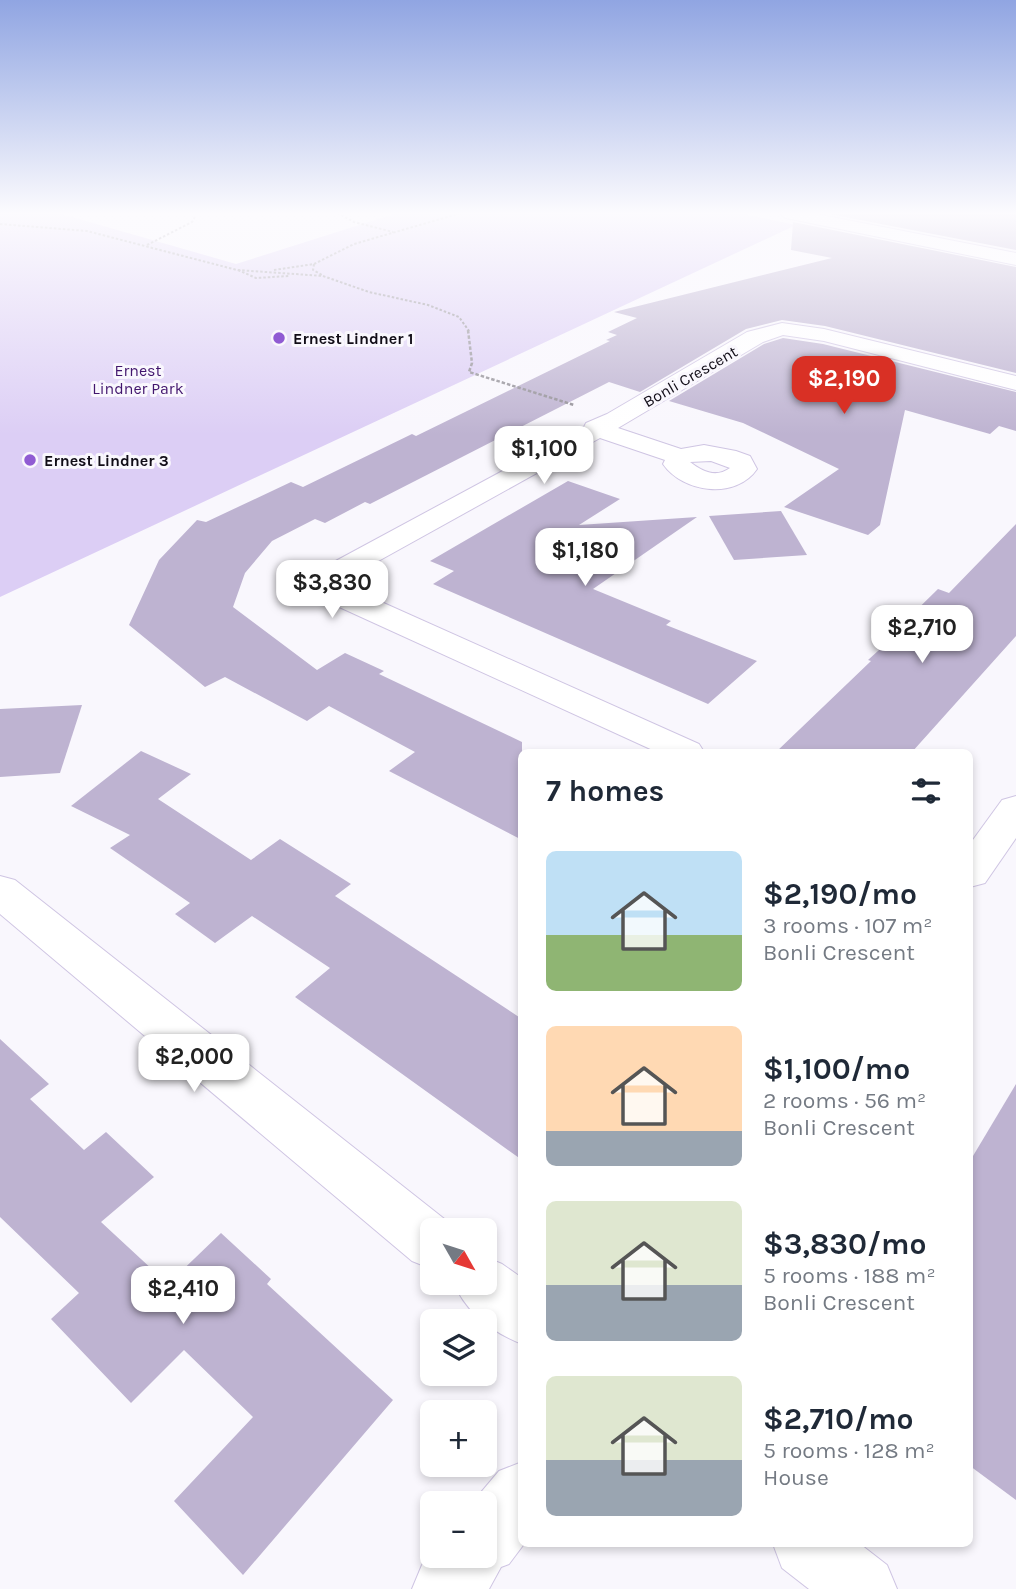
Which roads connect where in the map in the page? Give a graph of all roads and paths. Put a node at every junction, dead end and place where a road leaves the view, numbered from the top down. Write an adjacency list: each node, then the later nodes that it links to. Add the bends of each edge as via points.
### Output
1 (355, 287): 3 (path, via 459,317 469,331 469,372)
2 (1016, 383): 3 (street, Bonli Crescent, via 824,335 782,329 755,338)
3 (605, 424): 4 (street); 5 (street, Bonli Crescent, via 343,569 334,586 348,599)
4 (680, 457)
5 (679, 749)
6 (1016, 809): 7 (street)
7 (973, 869)
8 (0, 891): 9 (street)
9 (420, 1232)
10 (497, 1295): 11 (street)
11 (518, 1312)
12 (518, 1499): 13 (street)
13 (497, 1525)
14 (810, 1547): 17 (street)
15 (463, 1568): 16 (street)
16 (446, 1589)
17 (863, 1589)

